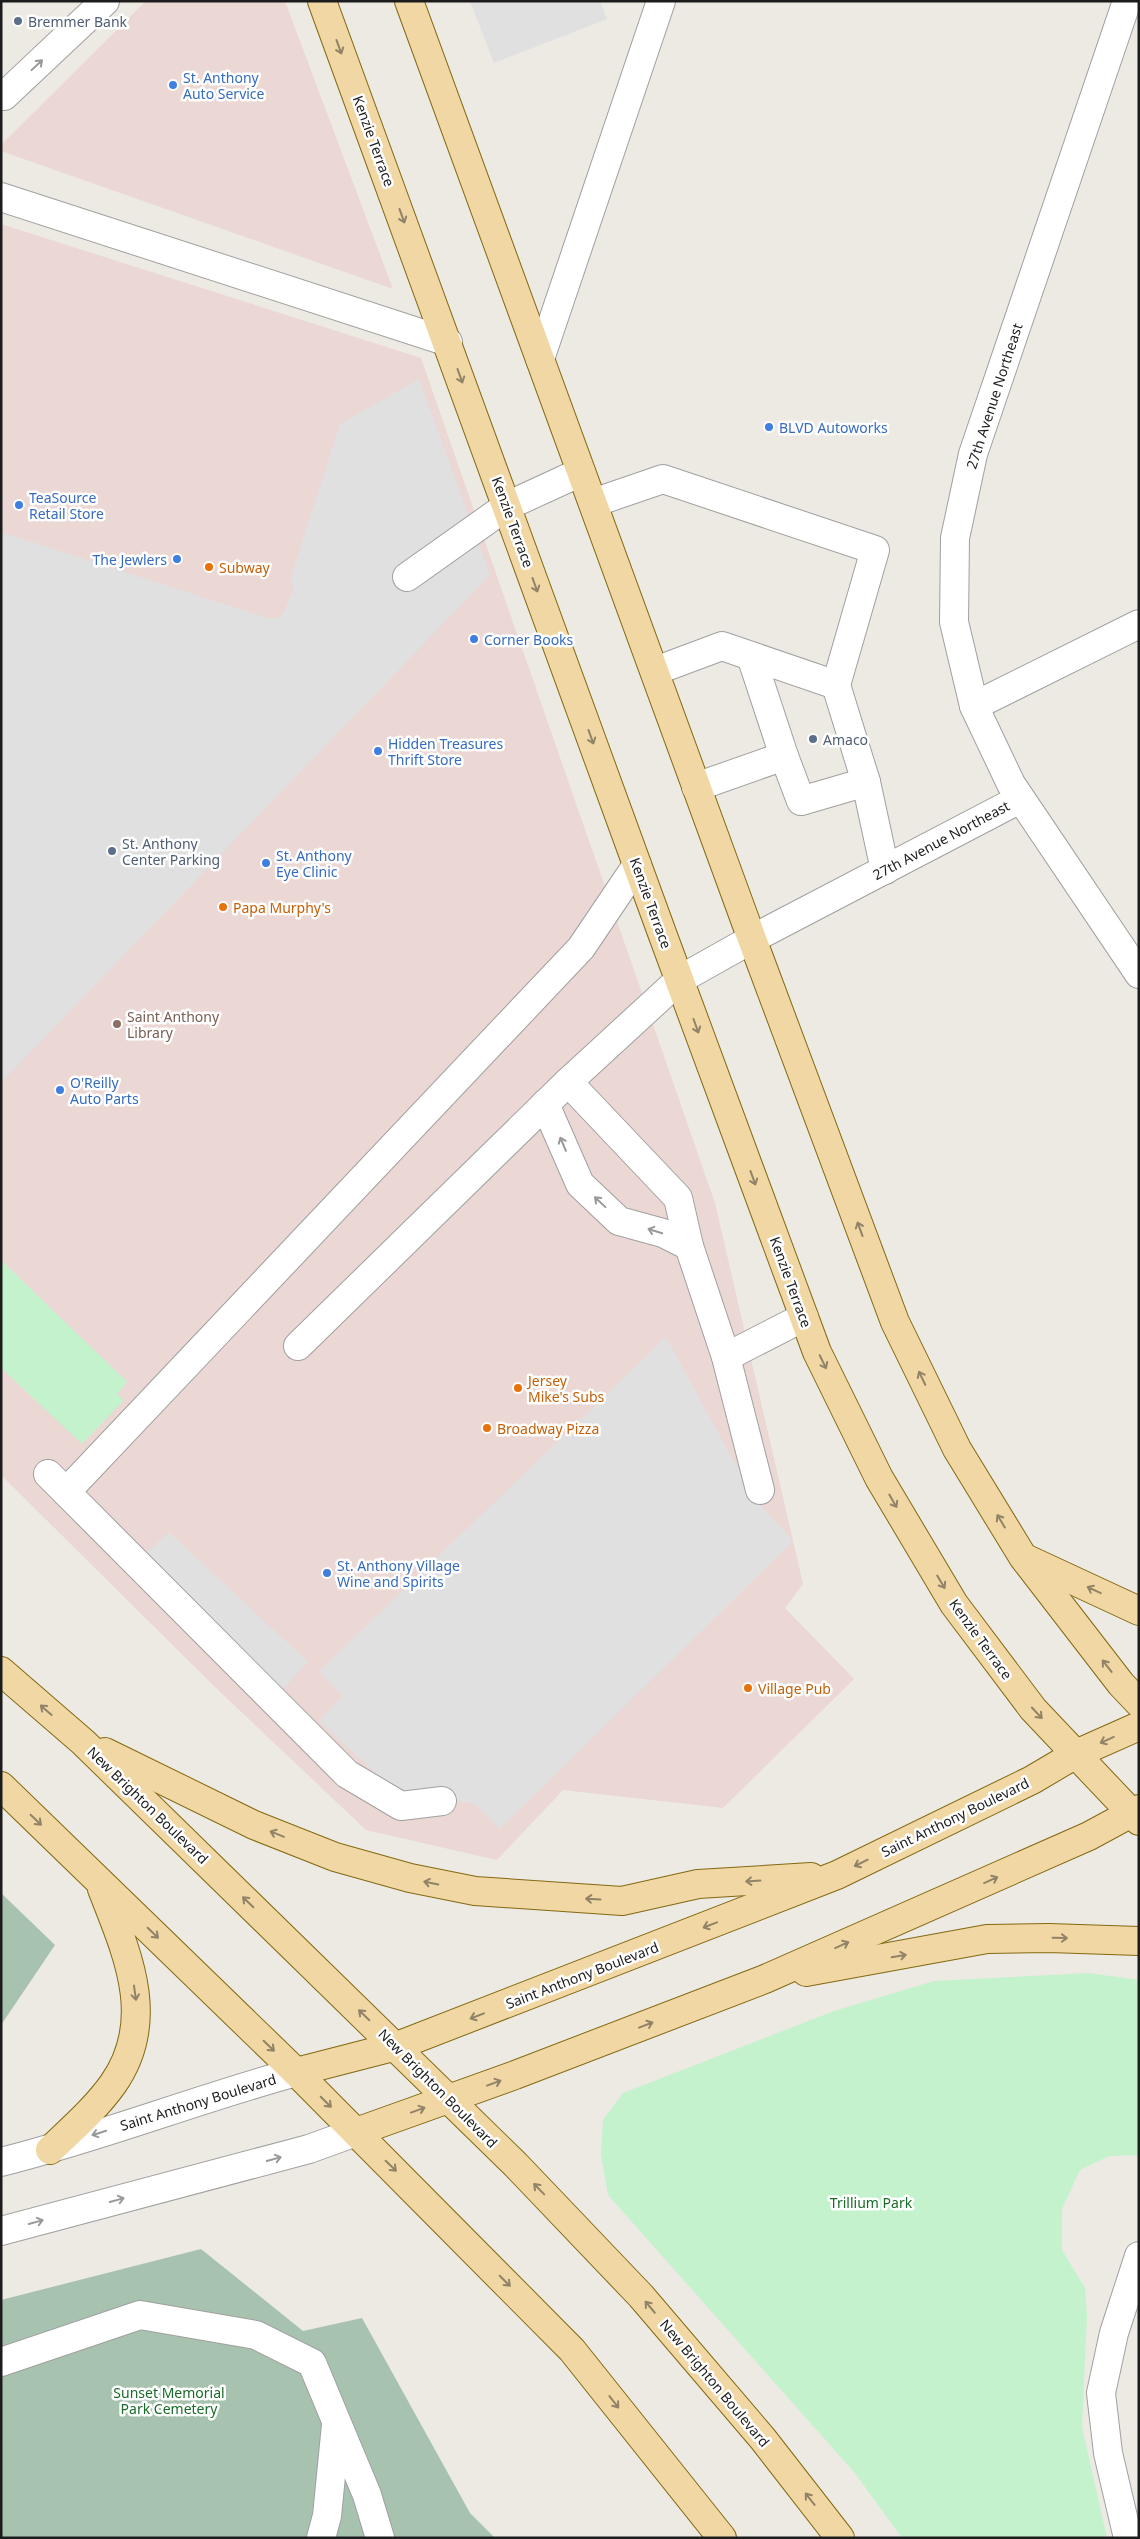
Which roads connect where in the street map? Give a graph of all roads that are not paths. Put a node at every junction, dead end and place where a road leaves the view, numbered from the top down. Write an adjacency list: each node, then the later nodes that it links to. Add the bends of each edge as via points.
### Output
1 (105, 1): 6 (street, one-way to 1, via 4,96)
2 (322, 1): 8 (main road, Kenzie Terrace, one-way to 8)
3 (409, 1): 9 (main road)
4 (661, 1): 9 (street)
5 (1126, 1): 18 (street, 27th Avenue Northeast, via 971,464 955,538 954,622)
6 (1, 94)
7 (1, 197): 8 (street)
8 (448, 342): 12 (main road, Kenzie Terrace, one-way to 12)
9 (540, 359): 10 (main road)
10 (581, 472): 11 (main road); 12 (street)
11 (593, 503): 16 (main road); 17 (street, via 663,479 875,550)
12 (507, 506): 13 (street); 23 (main road, Kenzie Terrace, one-way to 23)
13 (408, 577)
14 (1139, 624): 18 (street)
15 (751, 656): 16 (street, via 722,646); 17 (street); 19 (street)
16 (654, 671): 21 (main road)
17 (836, 685): 20 (street)
18 (974, 706): 22 (street, 27th Avenue Northeast)
19 (784, 756): 20 (street, via 801,801); 21 (street)
20 (866, 782): 24 (street)
21 (696, 786): 25 (main road)
22 (1020, 799): 24 (street, 27th Avenue Northeast); 26 (street)
23 (637, 864): 27 (main road, Kenzie Terrace); 43 (street, via 581,948 57,1483 347,1774 401,1806)
24 (885, 870): 25 (street, 27th Avenue Northeast)
25 (752, 939): 27 (street, 27th Avenue Northeast); 35 (main road, one-way to 25, via 957,1448 895,1322)
26 (1139, 974)
27 (679, 980): 28 (street, 27th Avenue Northeast); 31 (main road, Kenzie Terrace, one-way to 31)
28 (568, 1082): 29 (street, 27th Avenue Northeast); 30 (street, via 678,1198)
29 (545, 1104): 30 (street, one-way to 29, via 663,1233 619,1220 580,1184); 32 (street, 27th Avenue Northeast)
30 (689, 1246): 33 (street)
31 (804, 1317): 33 (street); 41 (main road, Kenzie Terrace, one-way to 41, via 817,1352 880,1478 954,1604 1033,1709)
32 (298, 1346)
33 (726, 1357): 34 (street)
34 (760, 1490)
35 (1023, 1557): 36 (main road, one-way to 35); 38 (main road, one-way to 35)
36 (1139, 1611)
37 (1, 1671): 40 (main road, New Brighton Boulevard, one-way to 37)
38 (1139, 1703)
39 (1139, 1726): 41 (main road, Saint Anthony Boulevard, one-way to 41)
40 (83, 1742): 45 (main road, one-way to 40, via 698,1884 622,1900 475,1892 335,1857 254,1825); 49 (main road, New Brighton Boulevard, one-way to 40)
41 (1076, 1754): 44 (main road, Kenzie Terrace); 45 (main road, Saint Anthony Boulevard, one-way to 45, via 1032,1780)
42 (1, 1786): 46 (main road, one-way to 46)
43 (442, 1801)
44 (1136, 1814): 48 (main road, one-way to 44)
45 (837, 1875): 49 (main road, Saint Anthony Boulevard, one-way to 49)
46 (99, 1880): 50 (main road, one-way to 50); 53 (main road, one-way to 53, via 128,1958 136,1998 135,2035 114,2083)
47 (1139, 1941): 48 (main road, one-way to 47, via 987,1939)
48 (765, 1979): 51 (main road, one-way to 48)
49 (397, 2046): 50 (main road, Saint Anthony Boulevard); 51 (main road, New Brighton Boulevard)
50 (296, 2072): 52 (main road, one-way to 52); 53 (street, Saint Anthony Boulevard, one-way to 53, via 230,2090)
51 (448, 2099): 52 (main road, one-way to 51); 62 (main road, New Brighton Boulevard, one-way to 51, via 763,2439 641,2296)
52 (356, 2132): 55 (street, one-way to 52, via 309,2149); 61 (main road, one-way to 61, via 572,2350)
53 (50, 2150): 54 (street, Saint Anthony Boulevard)
54 (1, 2162)
55 (1, 2231)
56 (1139, 2256): 63 (street, via 1114,2333 1101,2393 1108,2453)
57 (1, 2362): 58 (street, via 140,2315 256,2334 312,2363)
58 (336, 2421): 59 (street, via 327,2516); 60 (street, via 367,2495)
59 (321, 2538)
60 (380, 2538)
61 (722, 2538)
62 (840, 2538)
63 (1128, 2538)

